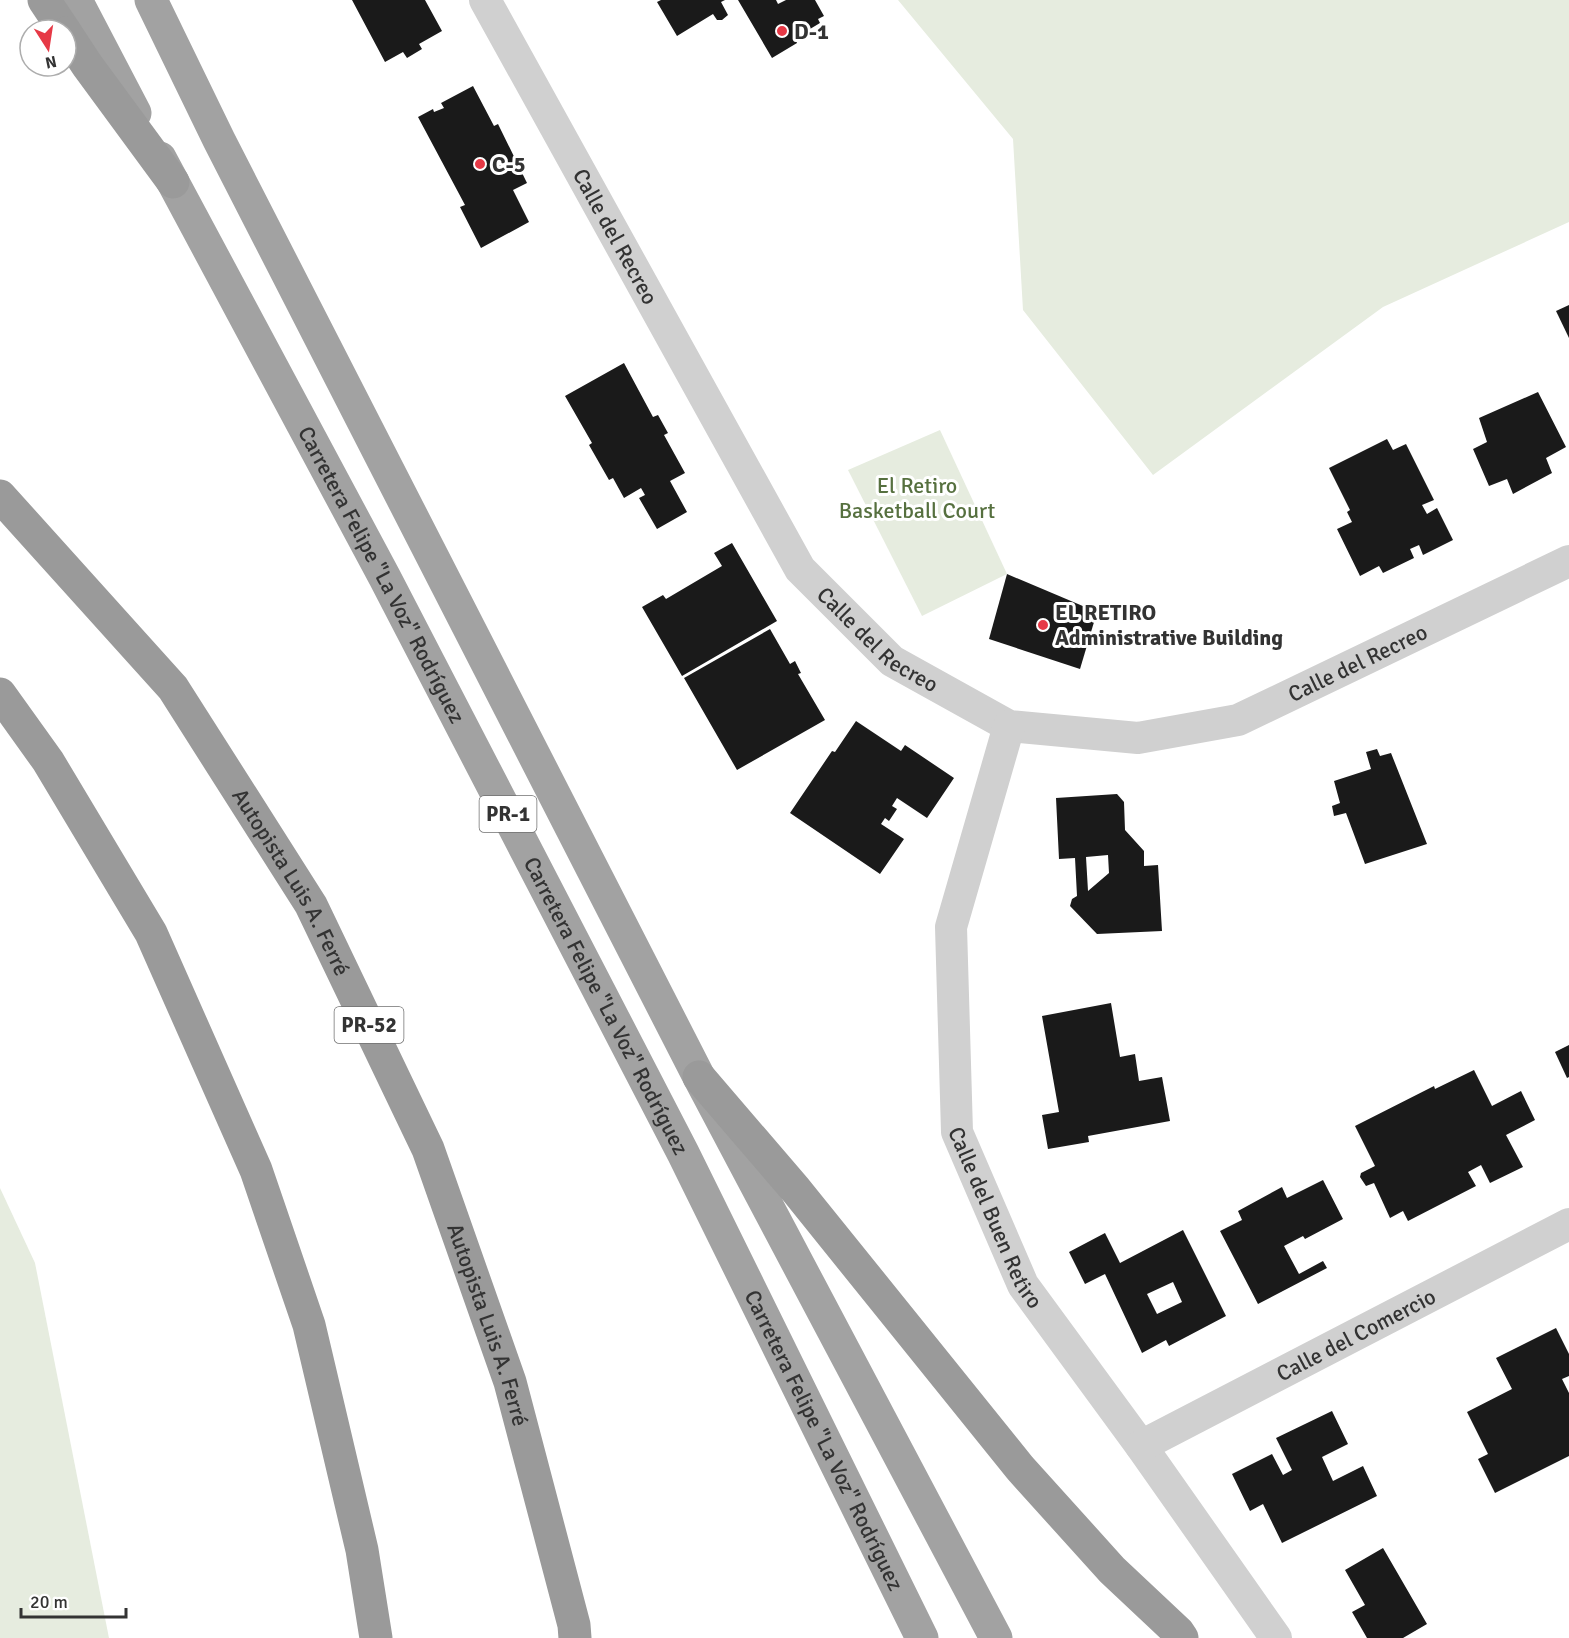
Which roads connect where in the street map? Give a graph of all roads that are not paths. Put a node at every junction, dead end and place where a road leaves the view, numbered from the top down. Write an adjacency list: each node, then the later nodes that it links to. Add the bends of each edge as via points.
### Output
1 (44, 0): 5 (highway)
2 (76, 0): 7 (highway, Carretera Felipe "La Voz" Rodríguez / PR-1)
3 (151, 0): 12 (highway, PR-1)
4 (485, 0): 11 (street, Calle del Recreo, via 800,569 892,661)
5 (56, 18)
6 (78, 50): 7 (highway)
7 (173, 182): 17 (highway, Carretera Felipe "La Voz" Rodríguez / PR-1, via 396,598 667,1121)
8 (0, 496): 16 (highway, Autopista Luis A. Ferré / PR-52, via 173,688 311,905 428,1149 510,1382)
9 (1569, 561): 11 (street, Calle del Recreo, via 1238,720 1138,738)
10 (0, 694): 15 (highway, via 48,761 151,933 255,1170 309,1324 362,1550)
11 (1009, 726): 14 (street, Calle del Buen Retiro, via 951,927 957,1132 1023,1284)
12 (699, 1077): 18 (highway, PR-1); 19 (highway, via 796,1190 1020,1468 1112,1570)
13 (1569, 1224): 14 (street, Calle del Comercio)
14 (1141, 1446): 20 (street, Calle del Buen Retiro)
15 (376, 1638)
16 (575, 1638)
17 (922, 1638)
18 (996, 1638)
19 (1182, 1638)
20 (1276, 1638)

